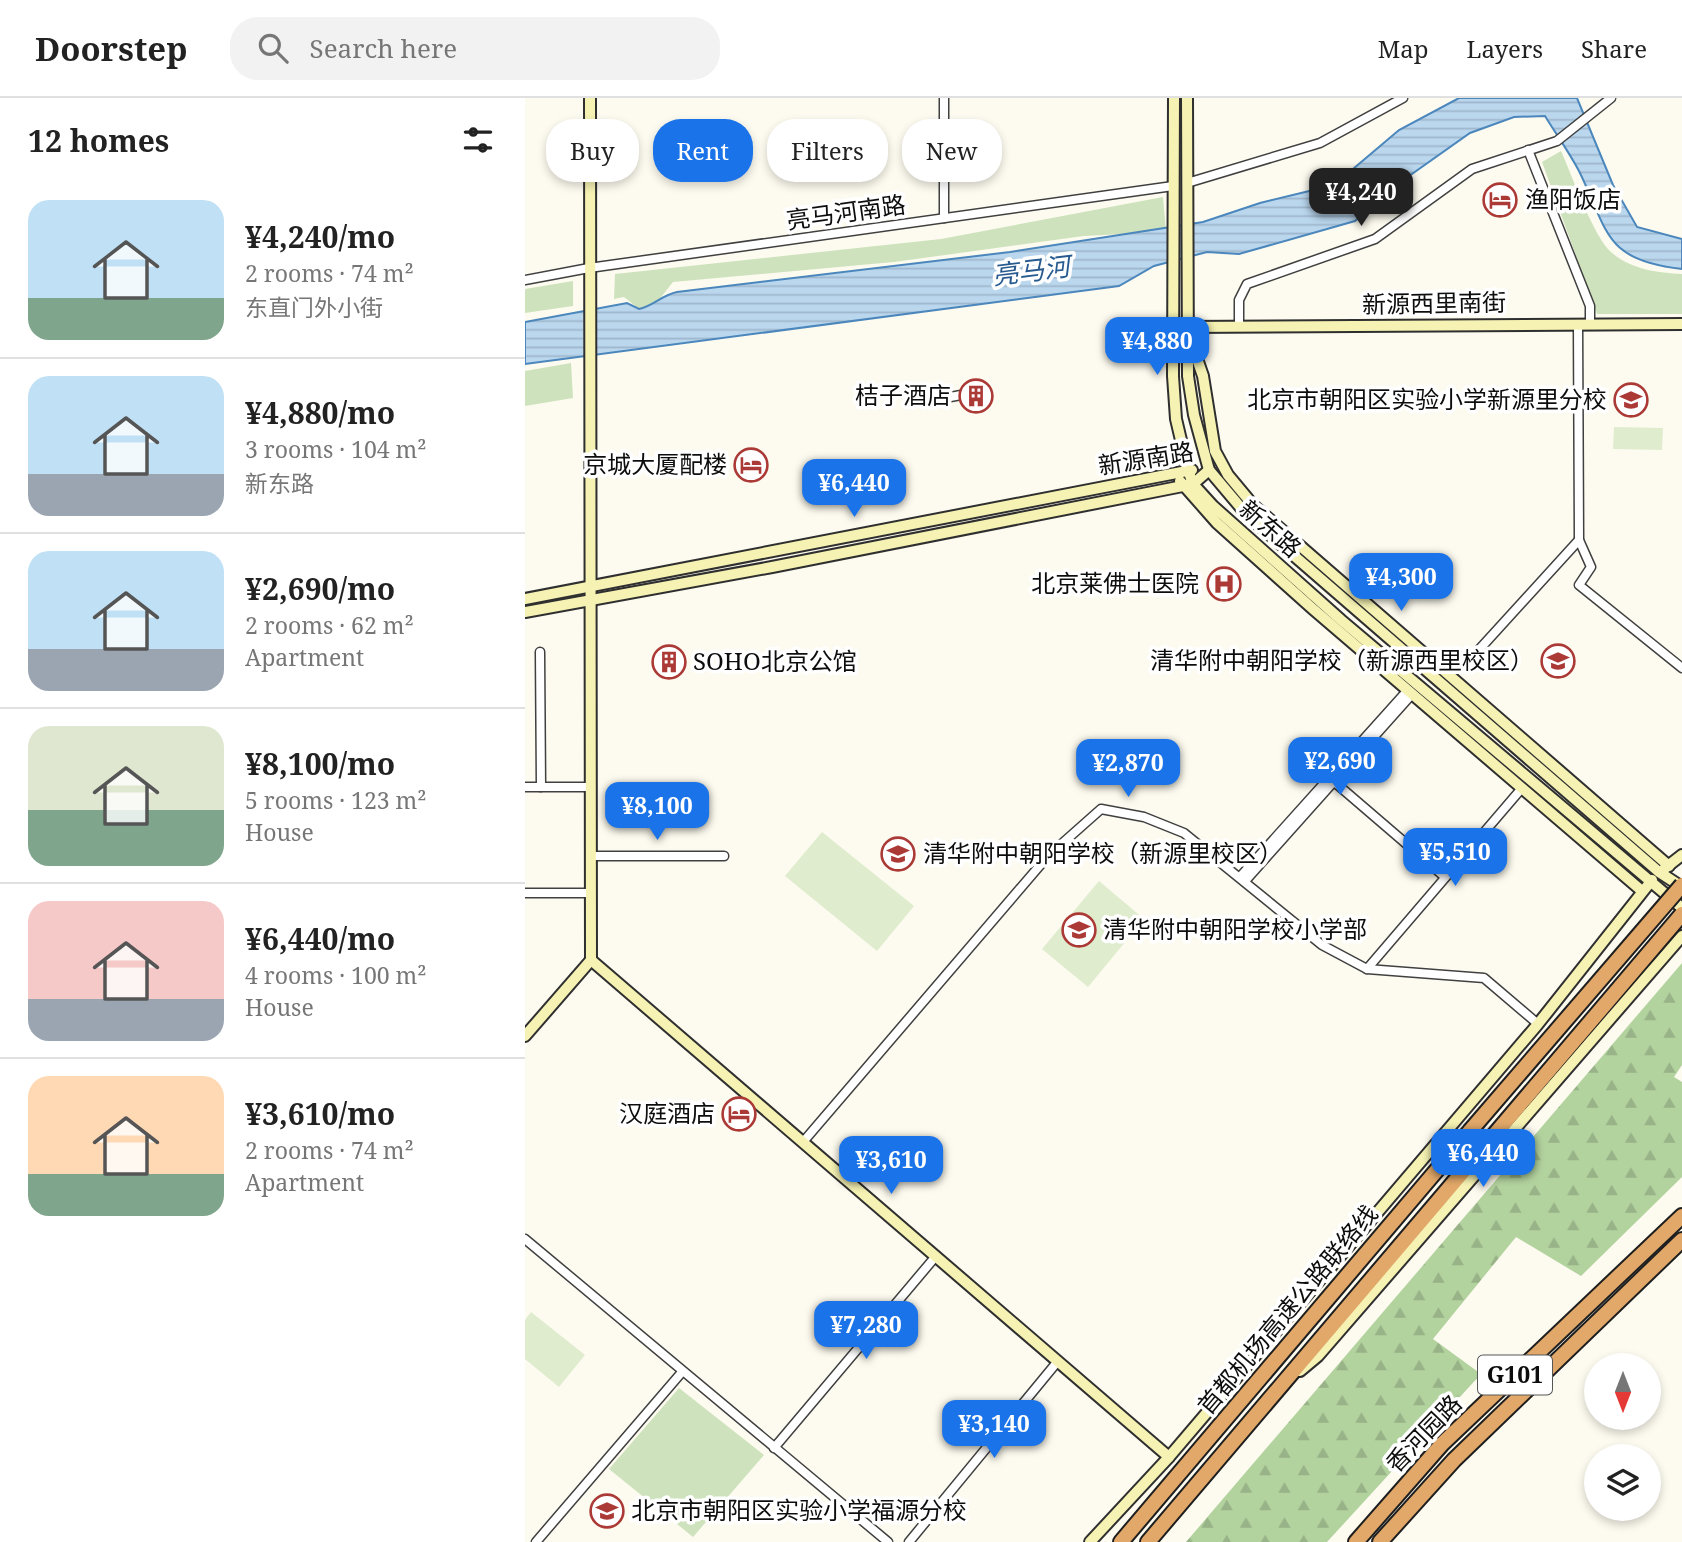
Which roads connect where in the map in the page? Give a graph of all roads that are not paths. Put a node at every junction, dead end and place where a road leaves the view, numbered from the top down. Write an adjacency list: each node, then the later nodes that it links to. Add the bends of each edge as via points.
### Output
1 (590, 98): 11 (main road)
2 (944, 98): 10 (street)
3 (1174, 98): 9 (main road, 新东路)
4 (1188, 98): 8 (main road, 新东路)
5 (1403, 98): 8 (street, via 1319,143)
6 (1611, 98): 7 (street, via 1557,141)
7 (1528, 150): 13 (street, via 1590,306); 17 (street, via 1472,169 1375,239 1247,284 1239,300)
8 (1187, 183): 16 (main road, 新东路)
9 (1173, 186): 10 (street, 亮马河南路); 21 (main road, 新东路, via 1175,408)
10 (944, 218): 11 (street, 亮马河南路)
11 (589, 268): 12 (street, 亮马河南路); 24 (main road)
12 (525, 280)
13 (1590, 323): 14 (main road, 新源西里南街); 15 (main road, 新源西里南街)
14 (1578, 324): 17 (main road, 新源西里南街); 23 (street)
15 (1682, 324)
16 (1186, 327): 17 (main road, 新源西里南街); 20 (main road, 新东路, via 1194,415); 40 (main road, via 1203,376 1215,451 1253,505)
17 (1239, 327)
18 (961, 395): 19 (street)
19 (929, 401)
20 (1209, 470): 21 (main road, 新源南路); 22 (main road, 新源南路); 41 (main road, 新东路, via 1247,515)
21 (1183, 471): 22 (main road, 新东路); 24 (main road, 新源南路)
22 (1187, 485): 26 (main road, 新源南路, via 772,568); 31 (main road, via 1248,551); 45 (main road, 新东路)
23 (1579, 540): 29 (street); 30 (street, via 1591,567 1579,585)
24 (589, 586): 25 (main road, 新源南路); 26 (main road)
25 (525, 599)
26 (589, 599): 27 (main road, 新源南路); 35 (main road)
27 (525, 612)
28 (540, 652): 34 (street)
29 (1466, 664)
30 (1682, 668)
31 (1410, 692): 32 (street); 36 (main road)
32 (1332, 780): 42 (street); 43 (street)
33 (525, 787): 34 (street)
34 (541, 787): 35 (street)
35 (590, 787): 38 (main road)
36 (1522, 788): 42 (street); 45 (main road)
37 (1682, 855): 40 (main road)
38 (590, 856): 39 (street); 47 (main road)
39 (724, 856)
40 (1669, 866): 41 (main road)
41 (1659, 872): 44 (main road, 新东路); 45 (main road)
42 (1445, 877): 52 (street)
43 (1243, 879): 52 (street, via 1322,945); 55 (street, via 1184,833 1144,817 1101,809 1048,856)
44 (1682, 886): 69 (highway, 首都机场高速公路联络线, bridge)
45 (1646, 887): 48 (main road, 新东路); 53 (main road)
46 (525, 893): 47 (street)
47 (590, 893): 51 (main road)
48 (1682, 908)
49 (1682, 914): 62 (highway, 首都机场高速公路联络线)
50 (1682, 936): 62 (main road, via 1318,1356)
51 (591, 960): 54 (main road); 55 (main road)
52 (1367, 968): 53 (street, via 1484,978)
53 (1538, 1024): 64 (main road)
54 (525, 1036)
55 (803, 1142): 59 (main road)
56 (1682, 1216): 71 (highway, 香河园路 / G101, via 1442,1444)
57 (525, 1239): 61 (street)
58 (1682, 1240): 72 (highway, 香河园路 / G101, via 1454,1460)
59 (936, 1256): 60 (main road); 63 (street)
60 (1058, 1360): 64 (main road); 67 (street)
61 (682, 1372): 63 (street); 65 (street)
62 (1255, 1415): 70 (highway, 首都机场高速公路联络线)
63 (774, 1448): 66 (street)
64 (1169, 1457): 68 (main road)
65 (536, 1542)
66 (888, 1542)
67 (909, 1542)
68 (1090, 1542)
69 (1121, 1542)
70 (1148, 1542)
71 (1356, 1542)
72 (1380, 1542)

